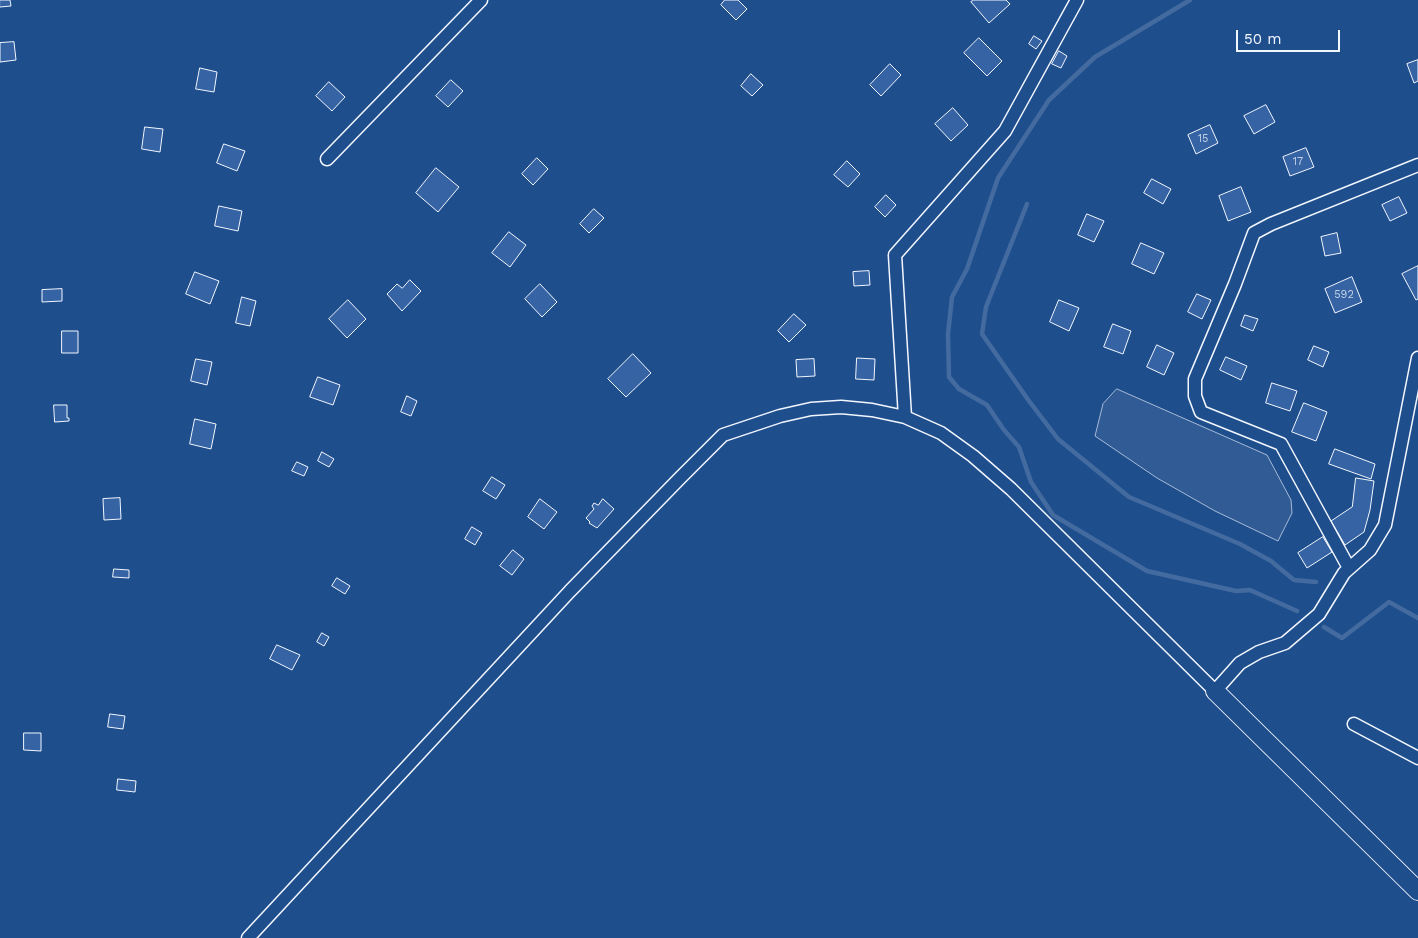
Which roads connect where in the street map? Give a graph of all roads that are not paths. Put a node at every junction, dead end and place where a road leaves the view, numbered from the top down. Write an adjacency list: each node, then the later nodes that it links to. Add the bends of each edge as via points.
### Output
1 (482, 0): 3 (street)
2 (1077, 0): 6 (street, via 1005,131 895,255)
3 (327, 159)
4 (1418, 165): 7 (street, via 1254,233 1195,380 1200,412 1281,444)
5 (1418, 358): 7 (street, via 1385,525 1370,550)
6 (905, 417): 8 (street, via 941,433 979,461); 12 (street, via 841,407 811,409 723,435 570,591)
7 (1349, 568): 8 (street, via 1320,614 1285,643 1240,663)
8 (1215, 691): 11 (street)
9 (1354, 724): 10 (street)
10 (1418, 758)
11 (1418, 891)
12 (248, 938)

